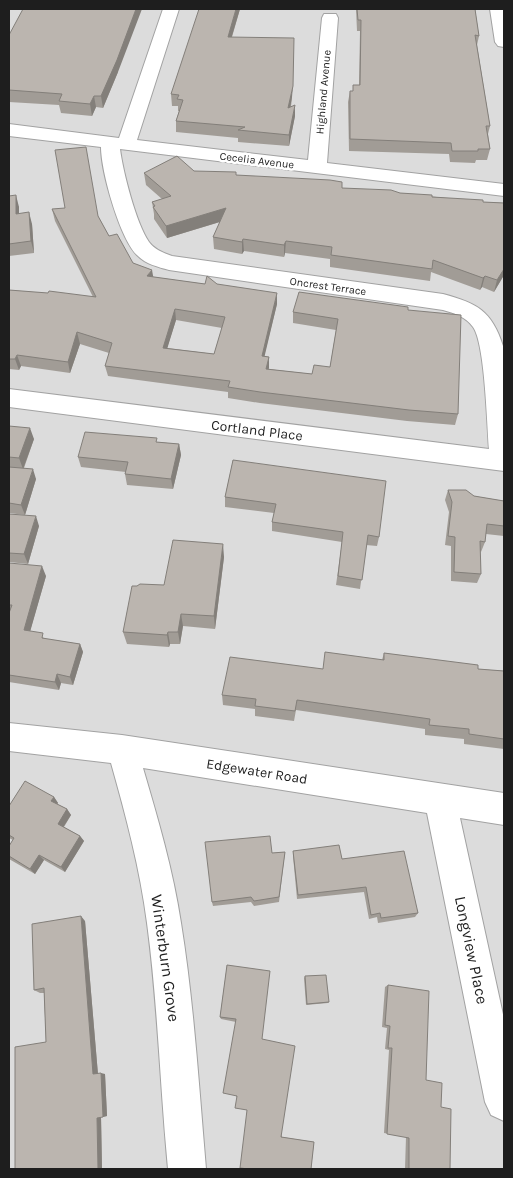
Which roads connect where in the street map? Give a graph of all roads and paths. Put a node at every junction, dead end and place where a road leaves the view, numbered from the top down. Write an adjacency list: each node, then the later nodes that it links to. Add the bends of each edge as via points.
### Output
1 (171, 9): 6 (street, Oncrest Terrace)
2 (498, 9): 4 (street)
3 (330, 18): 7 (street, Highland Avenue)
4 (504, 42)
5 (9, 130): 6 (street, Cecelia Avenue)
6 (118, 144): 7 (street, Cecelia Avenue); 10 (street, Oncrest Terrace, via 115,172 134,232 139,244 157,259 444,302 474,313 488,330 492,346)
7 (316, 166): 8 (street, Cecelia Avenue)
8 (504, 190)
9 (9, 398): 10 (street, Cortland Place)
10 (503, 461)
11 (9, 737): 12 (street, Edgewater Road)
12 (122, 750): 13 (street, Edgewater Road); 16 (street, Winterburn Grove, via 145,827 164,922)
13 (440, 799): 14 (street, Edgewater Road); 15 (street, Longview Place)
14 (504, 809)
15 (504, 1102)
16 (187, 1169)

